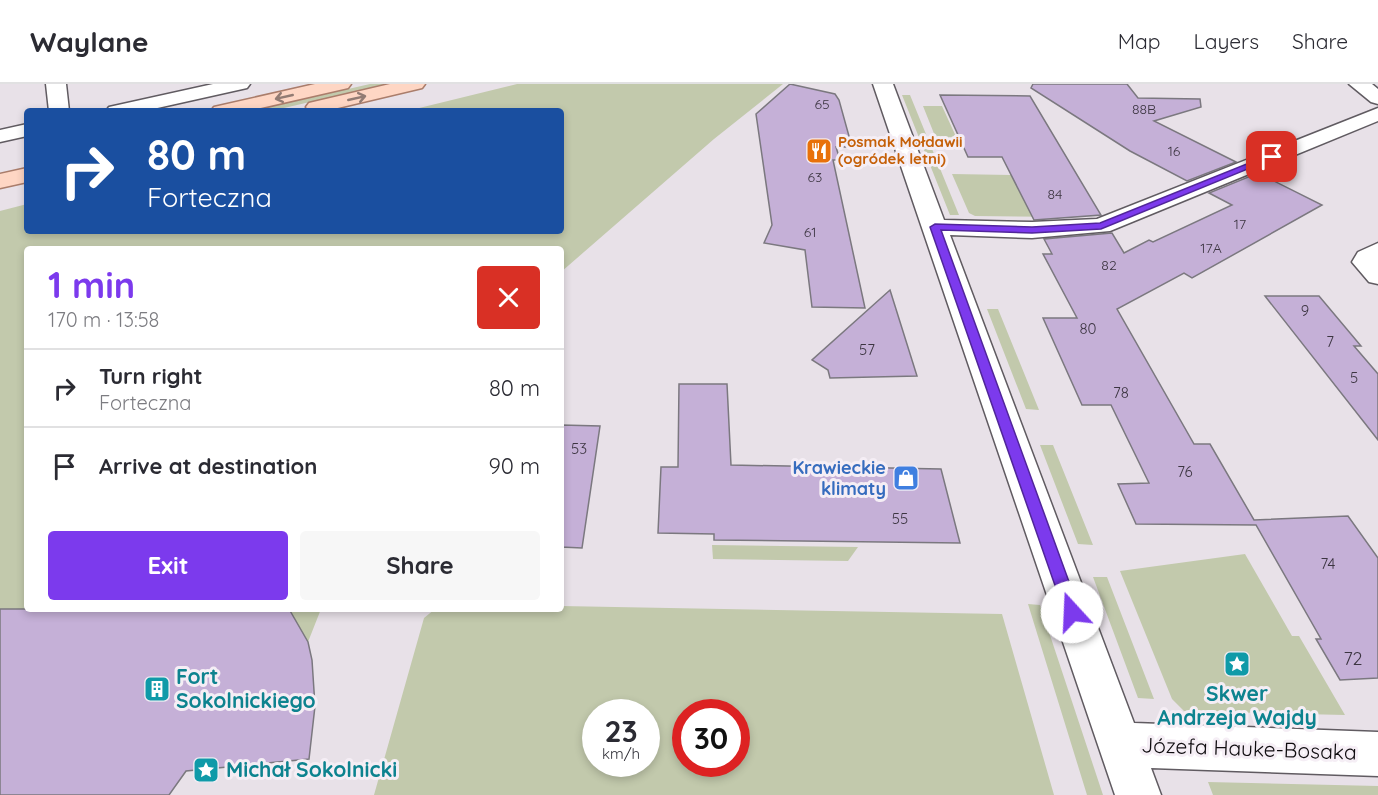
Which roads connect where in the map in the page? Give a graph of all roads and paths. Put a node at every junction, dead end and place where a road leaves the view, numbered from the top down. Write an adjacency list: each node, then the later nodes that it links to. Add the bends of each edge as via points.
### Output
1 (56, 84): 8 (street)
2 (240, 84): 9 (street)
3 (341, 84): 10 (main road, one-way to 10)
4 (416, 84): 11 (main road, one-way to 4)
5 (882, 84): 19 (street)
6 (1359, 84): 7 (street)
7 (1378, 98)
8 (59, 108)
9 (130, 108)
10 (234, 108)
11 (313, 108)
12 (1378, 114): 19 (street, via 1101,226 1032,230)
13 (24, 131): 14 (street)
14 (0, 136)
15 (24, 156): 16 (main road)
16 (0, 161)
17 (24, 176): 18 (main road)
18 (0, 181)
19 (935, 227): 22 (street)
20 (1378, 251): 21 (street, via 1365,262)
21 (1378, 276)
22 (1120, 745): 23 (street, Józefa Hauke-Bosaka); 24 (street)
23 (1378, 754)
24 (1138, 795)

